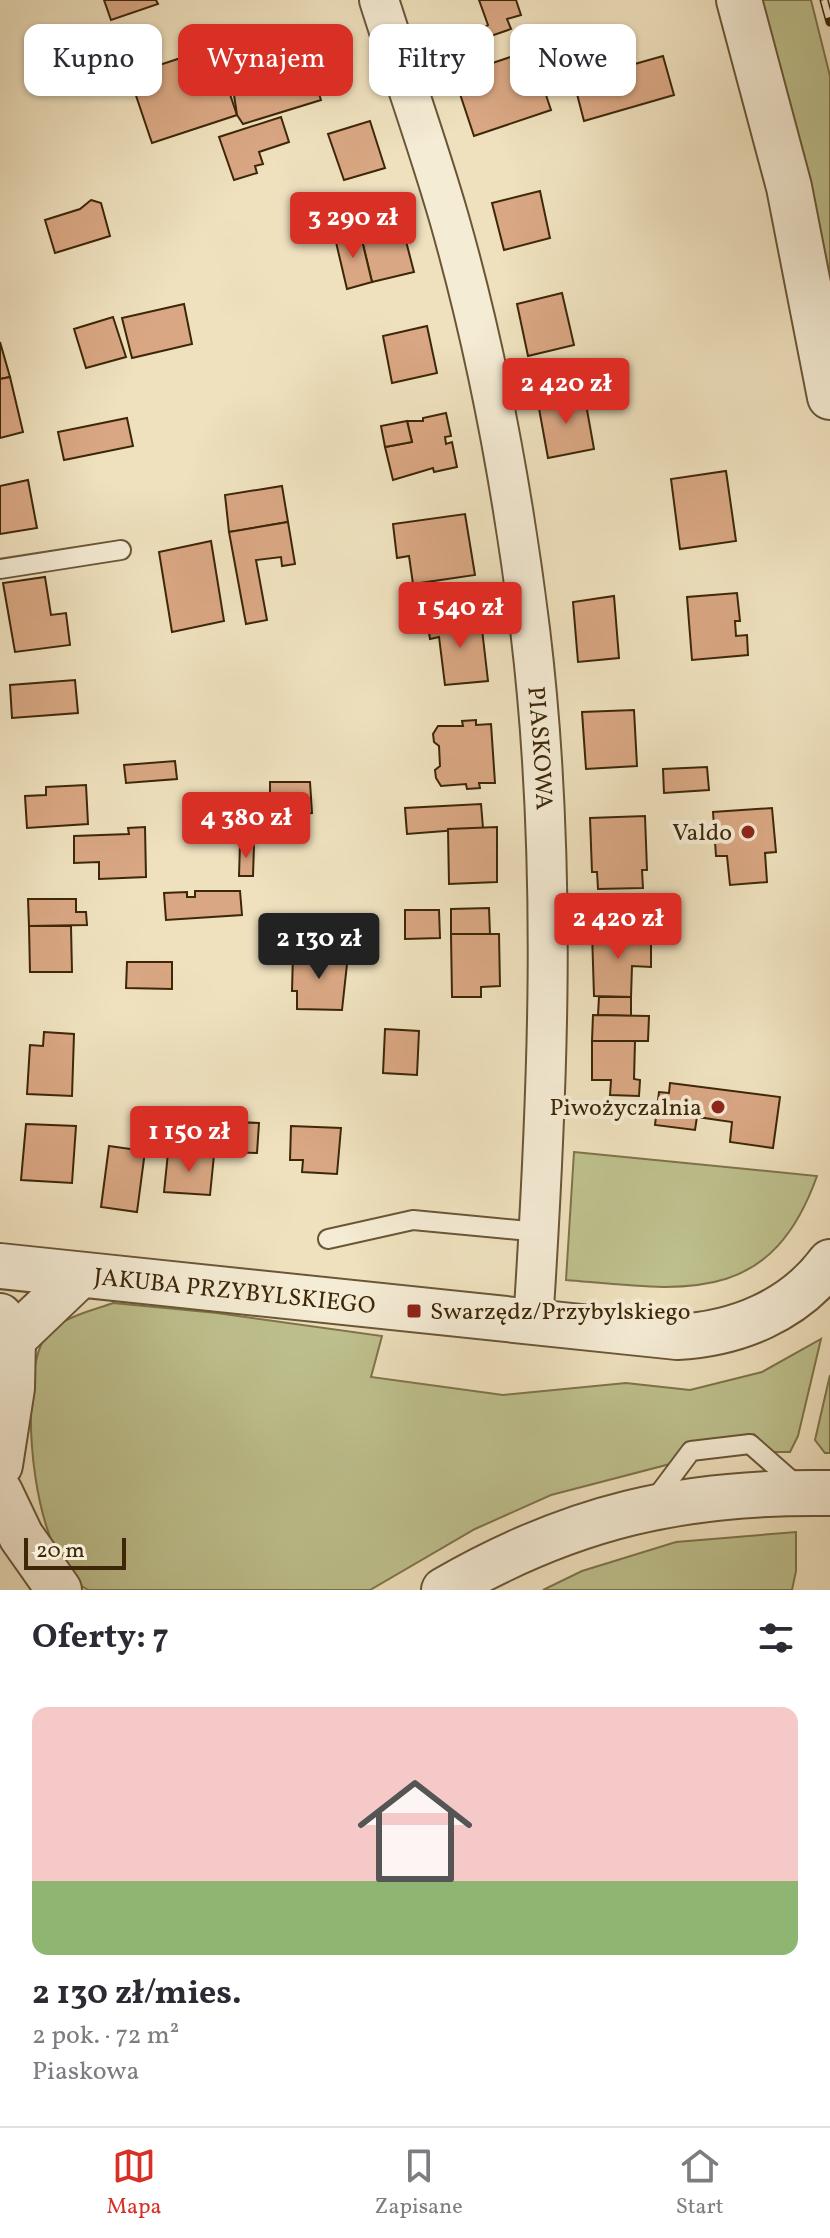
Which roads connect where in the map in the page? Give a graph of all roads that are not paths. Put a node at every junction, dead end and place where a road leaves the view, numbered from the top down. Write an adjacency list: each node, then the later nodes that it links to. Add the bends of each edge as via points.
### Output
1 (379, 0): 6 (street, PIASKOWA, via 449,219 470,304 529,626 545,859 546,1064)
2 (739, 0): 3 (street, via 789,187)
3 (830, 397)
4 (121, 550): 5 (lane)
5 (0, 569)
6 (539, 1232): 7 (lane, via 413,1220); 11 (street, PIASKOWA)
7 (328, 1239)
8 (830, 1262): 11 (street, JAKUBA PRZYBYLSKIEGO, via 773,1312 711,1334 658,1337)
9 (0, 1266): 10 (street, JAKUBA PRZYBYLSKIEGO)
10 (80, 1275): 11 (street, JAKUBA PRZYBYLSKIEGO); 12 (street)
11 (533, 1324)
12 (6, 1327): 13 (street, via 12,1388)
13 (0, 1465)
14 (0, 1492): 16 (street, via 21,1536)
15 (817, 1493): 17 (street, via 735,1494 649,1506 541,1541)
16 (59, 1589)
17 (444, 1590)

